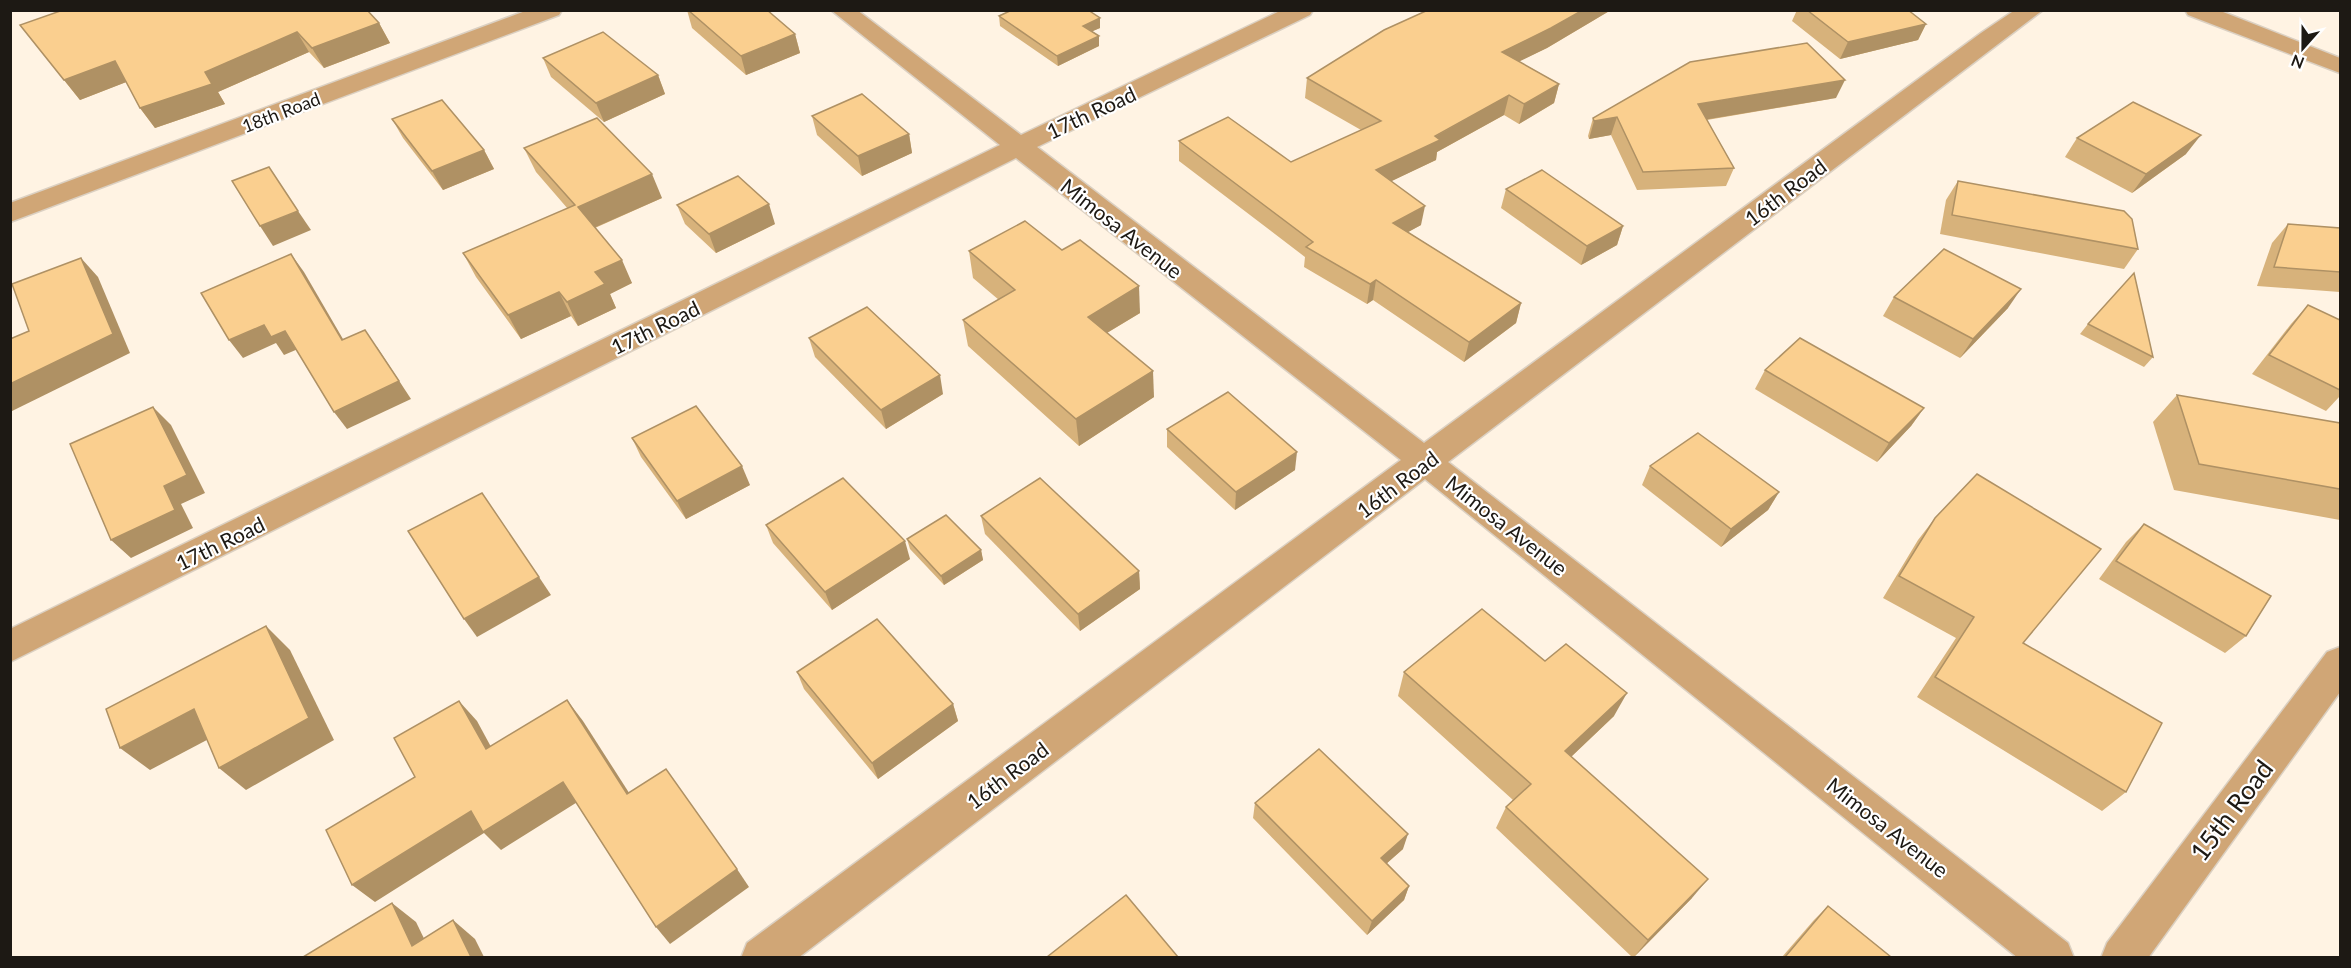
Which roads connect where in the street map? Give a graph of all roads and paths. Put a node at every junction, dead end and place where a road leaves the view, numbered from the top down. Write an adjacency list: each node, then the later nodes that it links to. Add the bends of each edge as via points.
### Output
1 (551, 10): 8 (street, 18th Road)
2 (842, 10): 7 (street, Mimosa Avenue)
3 (1302, 10): 7 (street, 17th Road)
4 (2032, 10): 9 (street, 16th Road)
5 (2196, 10): 6 (street)
6 (2340, 66)
7 (1017, 147): 9 (street, Mimosa Avenue); 10 (street, 17th Road)
8 (10, 213)
9 (1426, 462): 12 (street, 16th Road); 13 (street, Mimosa Avenue)
10 (10, 647)
11 (2340, 663): 14 (street, 15th Road)
12 (762, 957)
13 (2053, 957)
14 (2122, 957)

